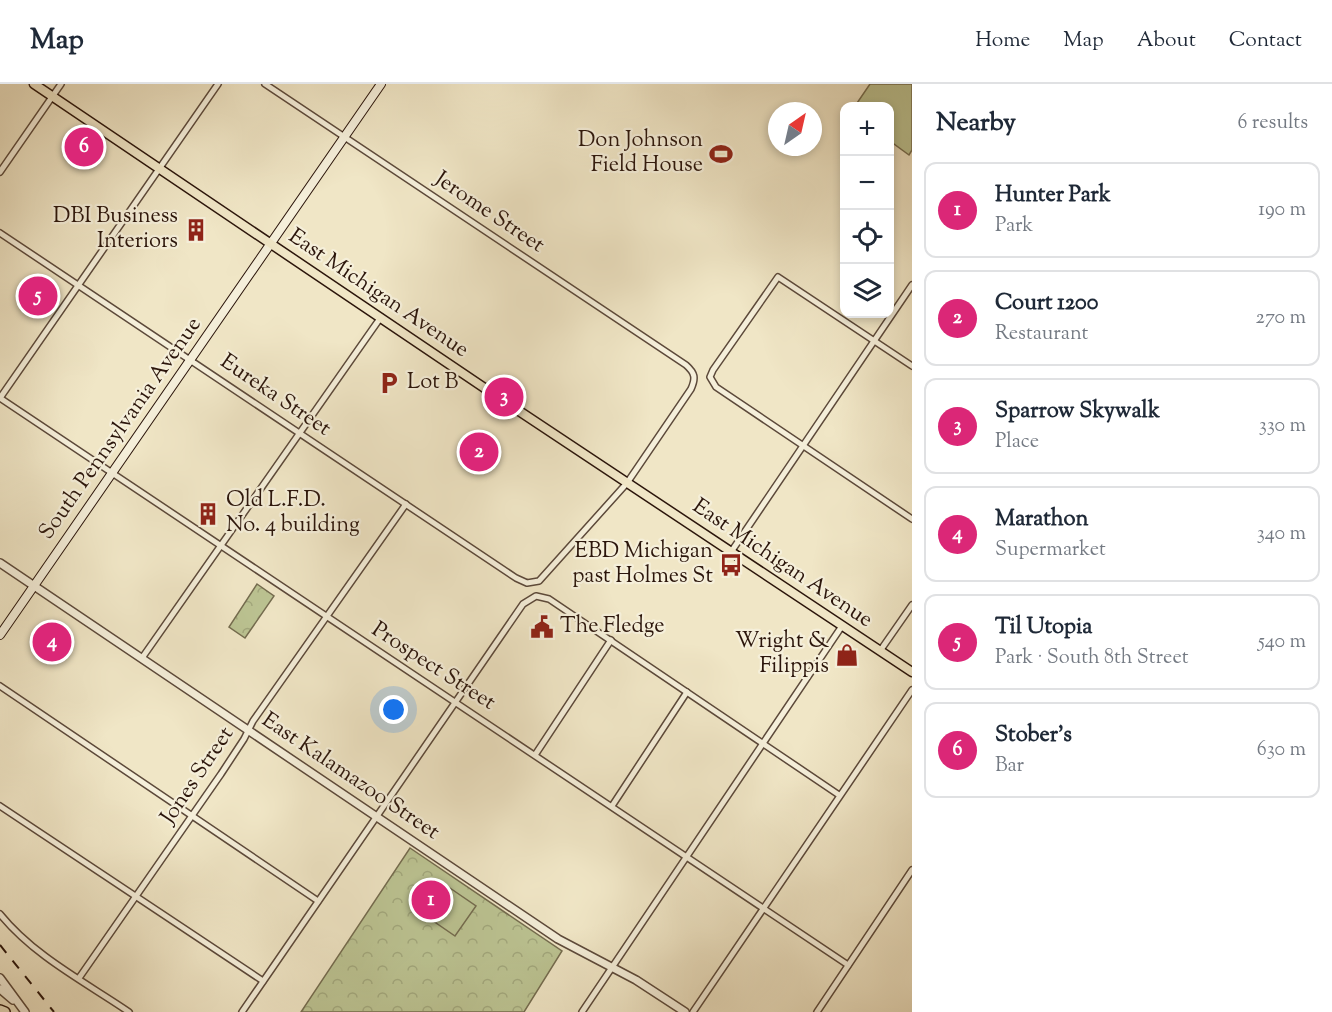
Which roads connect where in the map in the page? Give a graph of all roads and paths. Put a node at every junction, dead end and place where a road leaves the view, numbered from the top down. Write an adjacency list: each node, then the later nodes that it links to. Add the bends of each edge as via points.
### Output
1 (34, 84): 6 (main road, East Michigan Avenue)
2 (61, 84): 6 (street)
3 (218, 84): 8 (street)
4 (265, 84): 7 (street, Jerome Street)
5 (381, 84): 7 (main road, South Pennsylvania Avenue)
6 (52, 97): 8 (main road, East Michigan Avenue); 9 (street)
7 (345, 138): 11 (main road, South Pennsylvania Avenue); 22 (street, Jerome Street, via 693,372 691,389)
8 (160, 169): 11 (main road, East Michigan Avenue); 13 (street)
9 (0, 172)
10 (0, 233): 13 (street, Eureka Street)
11 (271, 244): 14 (main road, East Michigan Avenue); 16 (main road, South Pennsylvania Avenue)
12 (912, 285): 15 (street)
13 (79, 286): 16 (street, Eureka Street); 18 (street)
14 (381, 317): 19 (street); 22 (main road, East Michigan Avenue)
15 (874, 341): 17 (street); 20 (street); 20 (street, via 778,277 712,372 710,377 716,387)
16 (191, 360): 19 (street, Eureka Street); 21 (main road, South Pennsylvania Avenue)
17 (912, 366)
18 (0, 398): 21 (street, Prospect Street)
19 (299, 433): 23 (street, Eureka Street); 25 (street)
20 (803, 446): 24 (street); 26 (street)
21 (112, 474): 25 (street, Prospect Street); 28 (main road, South Pennsylvania Avenue)
22 (627, 483): 23 (street, Eureka Street, via 548,572 533,583 516,578); 26 (main road, East Michigan Avenue)
23 (406, 504): 30 (street, Jones Street)
24 (912, 519)
25 (220, 546): 30 (street, Prospect Street); 35 (street)
26 (731, 552): 31 (main road, East Michigan Avenue)
27 (0, 563): 28 (street, East Kalamazoo Street)
28 (34, 586): 32 (main road, South Pennsylvania Avenue); 35 (street, East Kalamazoo Street)
29 (912, 605): 34 (street)
30 (326, 616): 40 (street, Prospect Street); 41 (street, Jones Street)
31 (842, 626): 34 (main road, East Michigan Avenue); 42 (street)
32 (0, 635)
33 (611, 640): 39 (street); 40 (street, via 549,599 536,596 523,604); 43 (street)
34 (880, 651): 36 (main road, East Michigan Avenue)
35 (142, 658): 41 (street, East Kalamazoo Street)
36 (912, 672)
37 (0, 686): 47 (street)
38 (912, 690): 44 (street)
39 (687, 692): 42 (street); 46 (street)
40 (456, 702): 43 (street, Prospect Street); 48 (street)
41 (249, 730): 47 (street, Jones Street); 48 (street, East Kalamazoo Street)
42 (763, 743): 44 (street); 49 (street)
43 (535, 755): 46 (street, Prospect Street)
44 (839, 795): 53 (street)
45 (0, 806): 51 (street)
46 (612, 806): 49 (street, Prospect Street)
47 (192, 815): 51 (street, Jones Street); 52 (street)
48 (378, 816): 52 (street); 56 (street, East Kalamazoo Street, via 558,939)
49 (687, 856): 53 (street, Prospect Street); 56 (street)
50 (912, 870): 55 (street)
51 (135, 896): 58 (street, Jones Street); 59 (street)
52 (318, 901): 59 (street)
53 (764, 908): 55 (street, Prospect Street); 68 (street)
54 (0, 914): 58 (street, via 31,946)
55 (848, 965): 69 (street)
56 (612, 967): 66 (street); 67 (street, East Kalamazoo Street)
57 (0, 978): 63 (street)
58 (79, 978): 64 (street)
59 (263, 981): 65 (street)
60 (0, 990): 63 (street)
61 (0, 1010): 62 (highway)
62 (5, 1012)
63 (25, 1012)
64 (129, 1012)
65 (242, 1012)
66 (582, 1012)
67 (684, 1012)
68 (693, 1012)
69 (817, 1012)

